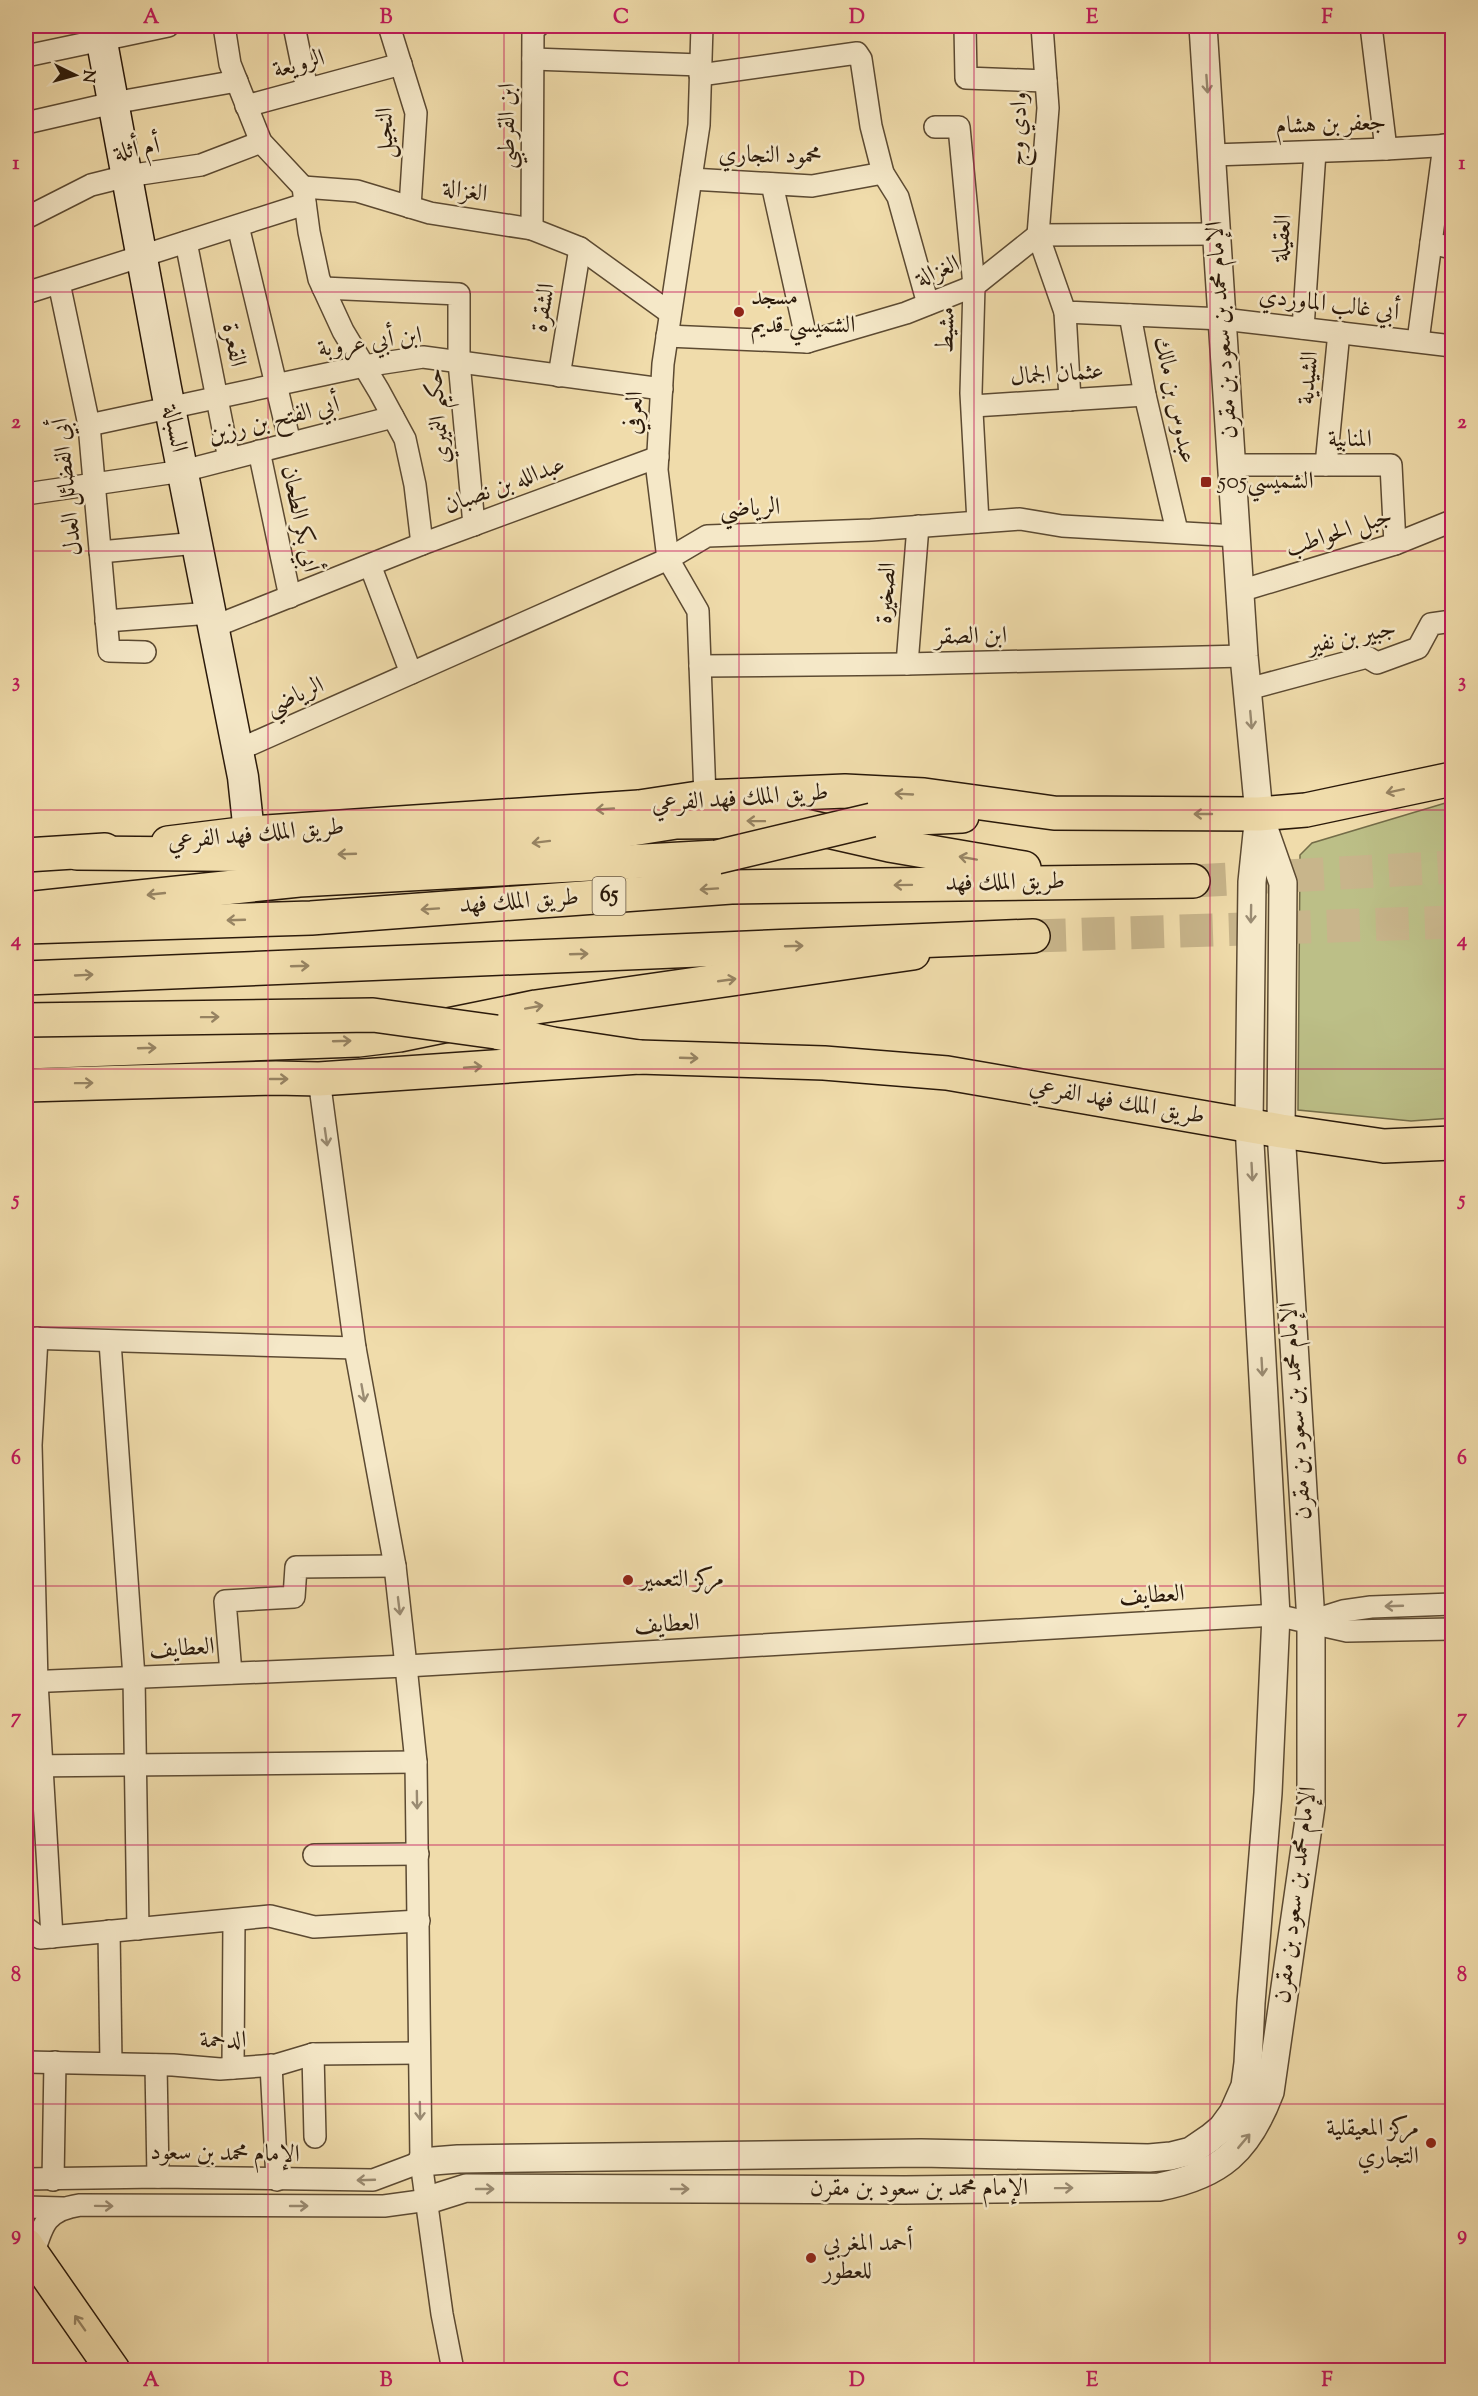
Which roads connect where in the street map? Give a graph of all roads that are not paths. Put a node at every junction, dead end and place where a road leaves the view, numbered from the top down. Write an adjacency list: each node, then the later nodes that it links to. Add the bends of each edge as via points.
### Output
1 (168, 26): 11 (street)
2 (224, 26): 16 (street)
3 (294, 26): 18 (street)
4 (389, 26): 14 (street, النجيل)
5 (538, 26): 13 (street, ابن القرطبي, via 533,29)
6 (702, 26): 15 (street, العرفي)
7 (965, 26): 17 (street, via 966,78)
8 (1042, 26): 17 (street, وادي وج)
9 (1203, 26): 27 (street, الإمام محمد بن سعود بن مقرن, one-way to 27)
10 (1371, 26): 25 (street)
11 (101, 33): 12 (street); 19 (main road, السبالة)
12 (26, 56)
13 (533, 58): 15 (street); 36 (street, ابن القرطبي)
14 (401, 64): 18 (street, الرويعة); 33 (street, النجيل, via 416,113)
15 (701, 70): 28 (street, via 857,52); 30 (street, العرفي, via 699,125)
16 (237, 81): 19 (street); 20 (street)
17 (1046, 81): 38 (street, وادي وج, via 1048,108)
18 (307, 89): 20 (street, الرويعة)
19 (113, 103): 21 (street); 29 (main road, السبالة)
20 (246, 106): 23 (street)
21 (26, 123)
22 (935, 127): 45 (street, مشيط, via 959,127)
23 (261, 142): 29 (street, أم أثلة, via 201,165); 32 (street)
24 (1448, 145): 25 (street, جعفر بن هشام); 40 (street)
25 (1386, 149): 26 (street, جعفر بن هشام)
26 (1315, 152): 27 (street, جعفر بن هشام); 53 (street, العقيلة)
27 (1212, 155): 37 (street, الإمام محمد بن سعود بن مقرن)
28 (883, 173): 31 (street, محمود النجاري, via 812,186); 48 (street, via 898,197)
29 (127, 176): 34 (street, أم أثلة, via 91,185); 43 (main road, السبالة)
30 (691, 179): 31 (street, محمود النجاري); 50 (street, العرفي)
31 (772, 184): 57 (street)
32 (304, 195): 33 (street, الغزالة, via 357,191); 35 (street, الغزالة); 46 (street)
33 (410, 207): 36 (street, الغزالة)
34 (26, 218)
35 (238, 226): 39 (street, الغزالة); 62 (street)
36 (532, 229): 41 (street, الغزالة)
37 (1217, 234): 38 (street); 52 (street, الإمام محمد بن سعود بن مقرن)
38 (1038, 235): 45 (street, الغزالة); 49 (street)
39 (186, 242): 43 (street, الغزالة); 65 (street, القعرة)
40 (1431, 243): 42 (street); 56 (street)
41 (580, 248): 50 (street, الغزالة); 61 (street, الشقرة)
42 (1452, 248)
43 (142, 256): 44 (street, الغزالة); 68 (main road, السبالة)
44 (58, 283): 47 (street, الغزالة); 70 (street, أبي الفضائل العدل)
45 (974, 286): 48 (street, الغزالة); 67 (street, مشيط)
46 (323, 288): 59 (street, حكيم النميري, via 459,294); 60 (street)
47 (26, 293)
48 (928, 304): 57 (street, الغزالة)
49 (1065, 312): 51 (street, أبي غالب الماوردي); 66 (street)
50 (670, 313): 55 (street, العرفي)
51 (1130, 315): 52 (street, أبي غالب الماوردي); 64 (street, عبدوس بن مالك)
52 (1223, 319): 53 (street, أبي غالب الماوردي); 75 (street, الإمام محمد بن سعود بن مقرن)
53 (1303, 328): 54 (street, أبي غالب الماوردي)
54 (1339, 332): 56 (street, أبي غالب الماوردي); 76 (street, الشيدية)
55 (667, 336): 57 (street, الغزالة); 63 (street, العرفي)
56 (1418, 341): 58 (street, أبي غالب الماوردي)
57 (807, 342)
58 (1452, 346)
59 (459, 362): 60 (street, ابن أبي عروبة, via 423,357); 61 (street, ابن أبي عروبة); 82 (street, حكيم النميري)
60 (364, 366): 62 (street, ابن أبي عروبة); 69 (street)
61 (559, 376): 63 (street, ابن أبي عروبة)
62 (276, 385): 65 (street, ابن أبي عروبة); 71 (street)
63 (662, 389): 73 (street, العرفي)
64 (1145, 395): 66 (street, عثمان الجمال); 84 (street, عبدوس بن مالك)
65 (217, 398): 68 (street, ابن أبي عروبة); 74 (street, القعرة)
66 (1070, 400): 67 (street, عثمان الجمال)
67 (973, 406): 81 (street, مشيط)
68 (170, 408): 70 (street, ابن أبي عروبة); 77 (main road, السبالة)
69 (393, 417): 71 (street, أبي الفتح بن رزين); 87 (street, via 405,439)
70 (89, 425): 78 (street, أبي الفضائل العدل)
71 (290, 443): 72 (street, أبي الفتح بن رزين)
72 (259, 451): 74 (street, أبي الفتح بن رزين); 93 (street, أبي بكر الطحان)
73 (658, 457): 82 (street, عبدالله بن نصبان); 90 (street, العرفي)
74 (229, 459): 77 (street, أبي الفتح بن رزين)
75 (1231, 465): 76 (street, المنابية); 85 (street, الإمام محمد بن سعود بن مقرن)
76 (1326, 465): 88 (street, المنابية, via 1391,465)
77 (183, 471): 78 (street, أبي الفتح بن رزين); 86 (main road, السبالة)
78 (94, 484): 79 (street, أبي الفتح بن رزين); 89 (street, أبي الفضائل العدل)
79 (26, 494)
80 (1452, 521): 88 (street, جبل الحواطب)
81 (978, 522): 83 (street, الرياضي); 84 (street, الرياضي, via 1020,519)
82 (474, 525): 87 (street, عبدالله بن نصبان)
83 (918, 526): 90 (street, الرياضي, via 707,536); 99 (street, الصخيرة)
84 (1178, 531): 85 (street, الرياضي)
85 (1237, 536): 92 (street, الإمام محمد بن سعود بن مقرن)
86 (197, 543): 89 (street); 94 (main road, السبالة)
87 (422, 544): 91 (street, عبدالله بن نصبان)
88 (1395, 544): 92 (street, جبل الحواطب)
89 (100, 552): 95 (street, أبي الفضائل العدل)
90 (668, 558): 100 (street, العرفي, via 698,611); 101 (street, الرياضي)
91 (370, 565): 93 (street, عبدالله بن نصبان); 101 (street)
92 (1240, 591): 98 (street, الإمام محمد بن سعود بن مقرن)
93 (290, 597): 94 (street, عبدالله بن نصبان)
94 (212, 620): 95 (street, عبدالله بن نصبان); 103 (main road, السبالة)
95 (106, 621): 97 (street, أبي الفضائل العدل, via 109,651)
96 (1452, 621): 102 (street, جبير بن نفير, via 1431,624 1418,648 1377,663 1367,657)
97 (145, 652)
98 (1244, 656): 99 (street, ابن الصقر); 102 (street, الإمام محمد بن سعود بن مقرن)
99 (907, 664): 100 (street, ابن الصقر)
100 (700, 666): 105 (street, العرفي)
101 (411, 673): 103 (street, الرياضي)
102 (1248, 689): 107 (street, الإمام محمد بن سعود بن مقرن, one-way to 107)
103 (238, 750): 108 (main road, السبالة)
104 (1452, 779): 107 (main road, طريق الملك فهد الفرعي, one-way to 107, via 1306,810)
105 (705, 797): 106 (main road, طريق الملك فهد الفرعي, one-way to 105, via 924,795 845,791); 108 (main road, طريق الملك فهد الفرعي, one-way to 108, via 639,807)
106 (1054, 813): 107 (main road, طريق الملك فهد الفرعي, one-way to 106); 111 (main road, one-way to 111, bridge, via 872,819 717,857 299,880)
107 (1258, 814): 119 (street, الإمام محمد بن سعود بن مقرن, one-way to 119, via 1252,882); 120 (street, الإمام محمد بن سعود بن مقرن, via 1283,882)
108 (249, 833): 109 (main road, طريق الملك فهد الفرعي)
109 (77, 854): 110 (main road, طريق الملك فهد الفرعي); 112 (main road, طريق الملك فهد / 65, via 440,851 575,838 675,822 783,821 889,845 1037,871 1193,881 731,887 311,918)
110 (26, 855)
111 (26, 909)
112 (26, 927)
113 (26, 978): 115 (main road, via 1033,936 536,1007 358,1040)
114 (26, 1020): 116 (main road, one-way to 116, bridge, via 373,1015)
115 (26, 1052)
116 (639, 1057): 117 (main road, طريق الملك فهد الفرعي, one-way to 116); 119 (main road, طريق الملك فهد الفرعي, one-way to 119, via 824,1063 947,1073)
117 (318, 1079): 118 (main road, طريق الملك فهد الفرعي, one-way to 117); 124 (street, one-way to 124)
118 (26, 1085)
119 (1250, 1125): 120 (main road, طريق الملك فهد الفرعي); 127 (street, الإمام محمد بن سعود بن مقرن, one-way to 127)
120 (1281, 1131): 121 (main road, طريق الملك فهد الفرعي, via 1384,1146); 128 (street, الإمام محمد بن سعود بن مقرن)
121 (1452, 1143)
122 (31, 1338): 123 (street); 133 (street)
123 (110, 1342): 124 (street); 132 (street)
124 (355, 1348): 125 (street, one-way to 125)
125 (394, 1566): 130 (street, one-way to 130); 131 (street, via 296,1567 294,1597 225,1601)
126 (1452, 1604): 128 (street, one-way to 128, via 1371,1607)
127 (1276, 1614): 128 (street, العطايف); 130 (street, العطايف); 154 (street, الإمام محمد بن سعود بن مقرن, via 1268,1793 1245,2086 1222,2128 1191,2151 1149,2158 921,2153)
128 (1311, 1622): 129 (street, العطايف, via 1347,1631); 159 (street, الإمام محمد بن سعود بن مقرن, one-way to 128, via 466,2188 1159,2187 1187,2181 1214,2168 1248,2137 1270,2092 1311,1806)
129 (1452, 1629)
130 (406, 1666): 131 (street, العطايف); 134 (street)
131 (231, 1673): 132 (street, العطايف)
132 (134, 1677): 133 (street, العطايف); 135 (street)
133 (31, 1682): 136 (street)
134 (416, 1762): 135 (street); 137 (street, one-way to 137)
135 (136, 1764): 136 (street); 142 (street)
136 (34, 1766): 144 (street)
137 (418, 1854): 138 (street); 140 (street)
138 (314, 1855)
139 (234, 1920): 140 (street, via 270,1916 314,1927); 142 (street); 152 (street)
140 (419, 1921): 145 (street)
141 (26, 1928): 144 (street, via 40,1938)
142 (138, 1929): 143 (street)
143 (109, 1931): 144 (street); 149 (street)
144 (51, 1937)
145 (419, 2053): 146 (street, الدحمة); 154 (street, one-way to 154)
146 (313, 2054): 151 (street, الدحمة); 153 (street)
147 (26, 2062): 148 (street, الدحمة)
148 (55, 2062): 149 (street, الدحمة); 157 (street)
149 (111, 2063): 150 (street, الدحمة)
150 (156, 2065): 152 (street, الدحمة); 155 (street)
151 (271, 2065): 152 (street, الدحمة); 158 (street)
152 (233, 2068)
153 (315, 2137)
154 (421, 2162): 158 (street, الإمام محمد بن سعود, one-way to 158, via 373,2180); 159 (street)
155 (158, 2178): 157 (street, الإمام محمد بن سعود); 158 (street, الإمام محمد بن سعود)
156 (26, 2179): 157 (street, الإمام محمد بن سعود)
157 (53, 2180)
158 (277, 2180)
159 (428, 2200): 161 (street, one-way to 159, via 384,2206); 164 (street)
160 (26, 2207): 161 (street)
161 (63, 2208): 162 (street, via 45,2221)
162 (29, 2251): 163 (main road, one-way to 162)
163 (113, 2370)
164 (453, 2370)

